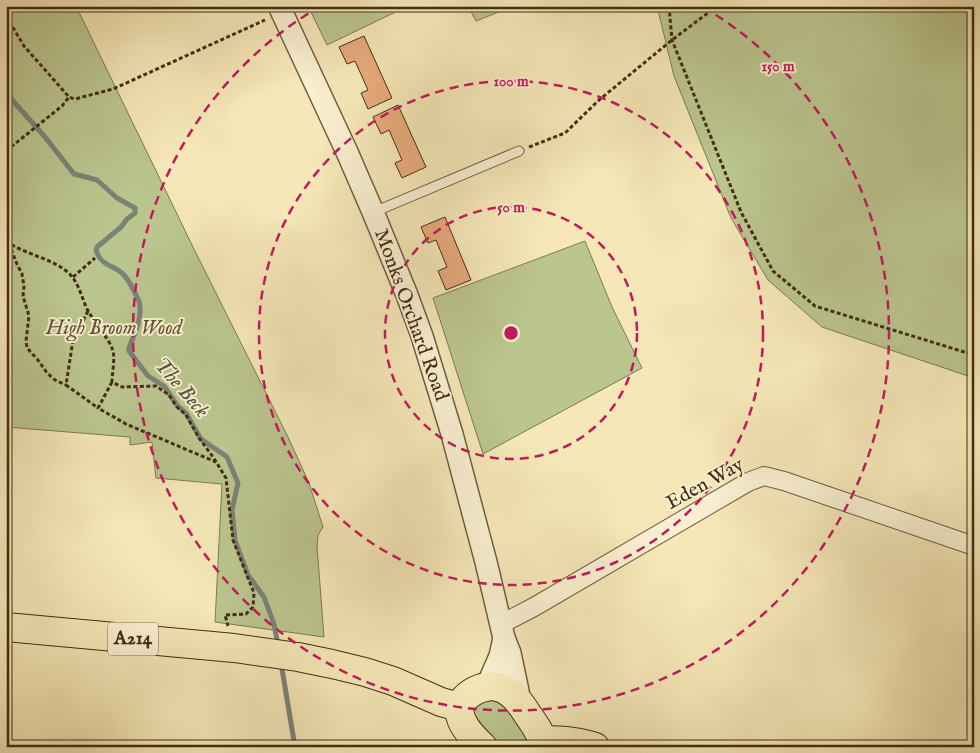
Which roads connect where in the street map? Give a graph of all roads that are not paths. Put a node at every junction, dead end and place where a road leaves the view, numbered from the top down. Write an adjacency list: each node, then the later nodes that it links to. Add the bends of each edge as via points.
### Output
1 (281, 9): 3 (street, Monks Orchard Road)
2 (519, 152): 3 (lane)
3 (374, 212): 6 (street, Monks Orchard Road, via 422,336 452,434)
4 (974, 546): 6 (street, Eden Way, via 784,480 764,476 748,482 512,619)
5 (6, 627): 9 (main road, A214, via 247,649 298,657 365,672)
6 (502, 631): 7 (street, Monks Orchard Road, via 500,656); 8 (street, Monks Orchard Road)
7 (487, 686): 8 (main road, via 508,692); 9 (main road, via 472,693)
8 (520, 703): 10 (main road)
9 (459, 706): 11 (main road, via 464,725)
10 (543, 744): 12 (main road, via 558,740)
11 (482, 747)
12 (595, 747)

